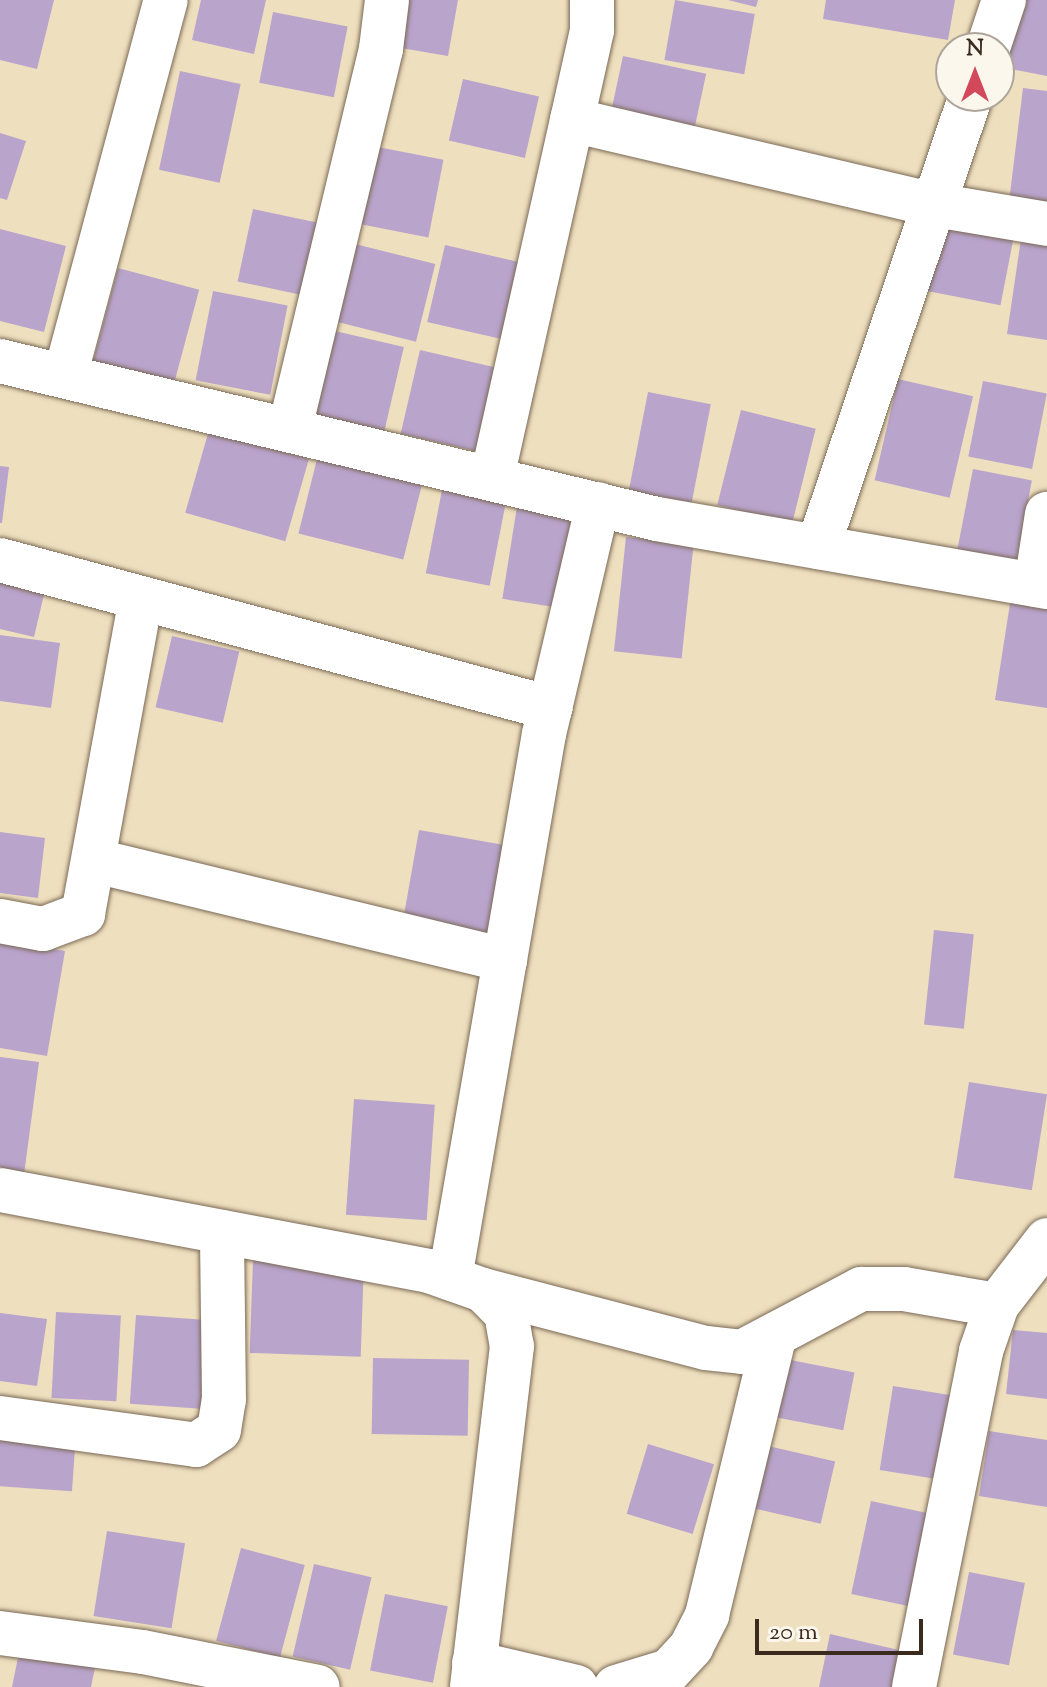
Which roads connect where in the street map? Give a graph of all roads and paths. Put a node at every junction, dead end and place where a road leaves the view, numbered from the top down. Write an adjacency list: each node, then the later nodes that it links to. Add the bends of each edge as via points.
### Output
1 (166, 0): 11 (street)
2 (387, 0): 12 (street, via 381,49)
3 (592, 0): 7 (street, via 592,30)
4 (1004, 0): 5 (street)
5 (993, 32)
6 (966, 112): 8 (street)
7 (572, 120): 8 (street); 13 (street)
8 (935, 205): 9 (street); 16 (street)
9 (1047, 224)
10 (0, 361): 11 (street)
11 (65, 376): 12 (street)
12 (290, 428): 13 (street)
13 (492, 478): 14 (street)
14 (598, 504): 16 (street); 20 (street)
15 (1047, 514): 18 (street)
16 (818, 547): 18 (street)
17 (0, 560): 19 (street)
18 (1041, 586)
19 (141, 598): 20 (street); 21 (street)
20 (550, 708): 23 (street)
21 (96, 861): 22 (street, via 83,914 43,929); 23 (street)
22 (0, 921)
23 (505, 960): 27 (street)
24 (0, 1190): 25 (street)
25 (222, 1232): 27 (street); 30 (street, via 224,1400 219,1430 196,1445)
26 (1047, 1240): 28 (street)
27 (467, 1284): 29 (street, via 706,1348 742,1352); 32 (street, via 506,1313 512,1346)
28 (997, 1305): 29 (street, via 904,1289 861,1289); 36 (street, via 981,1351)
29 (774, 1339): 35 (street, via 707,1615 691,1647 669,1671)
30 (0, 1418)
31 (0, 1633): 33 (street, via 143,1652)
32 (473, 1675): 34 (street)
33 (318, 1687)
34 (576, 1687)
35 (616, 1687)
36 (914, 1687)

